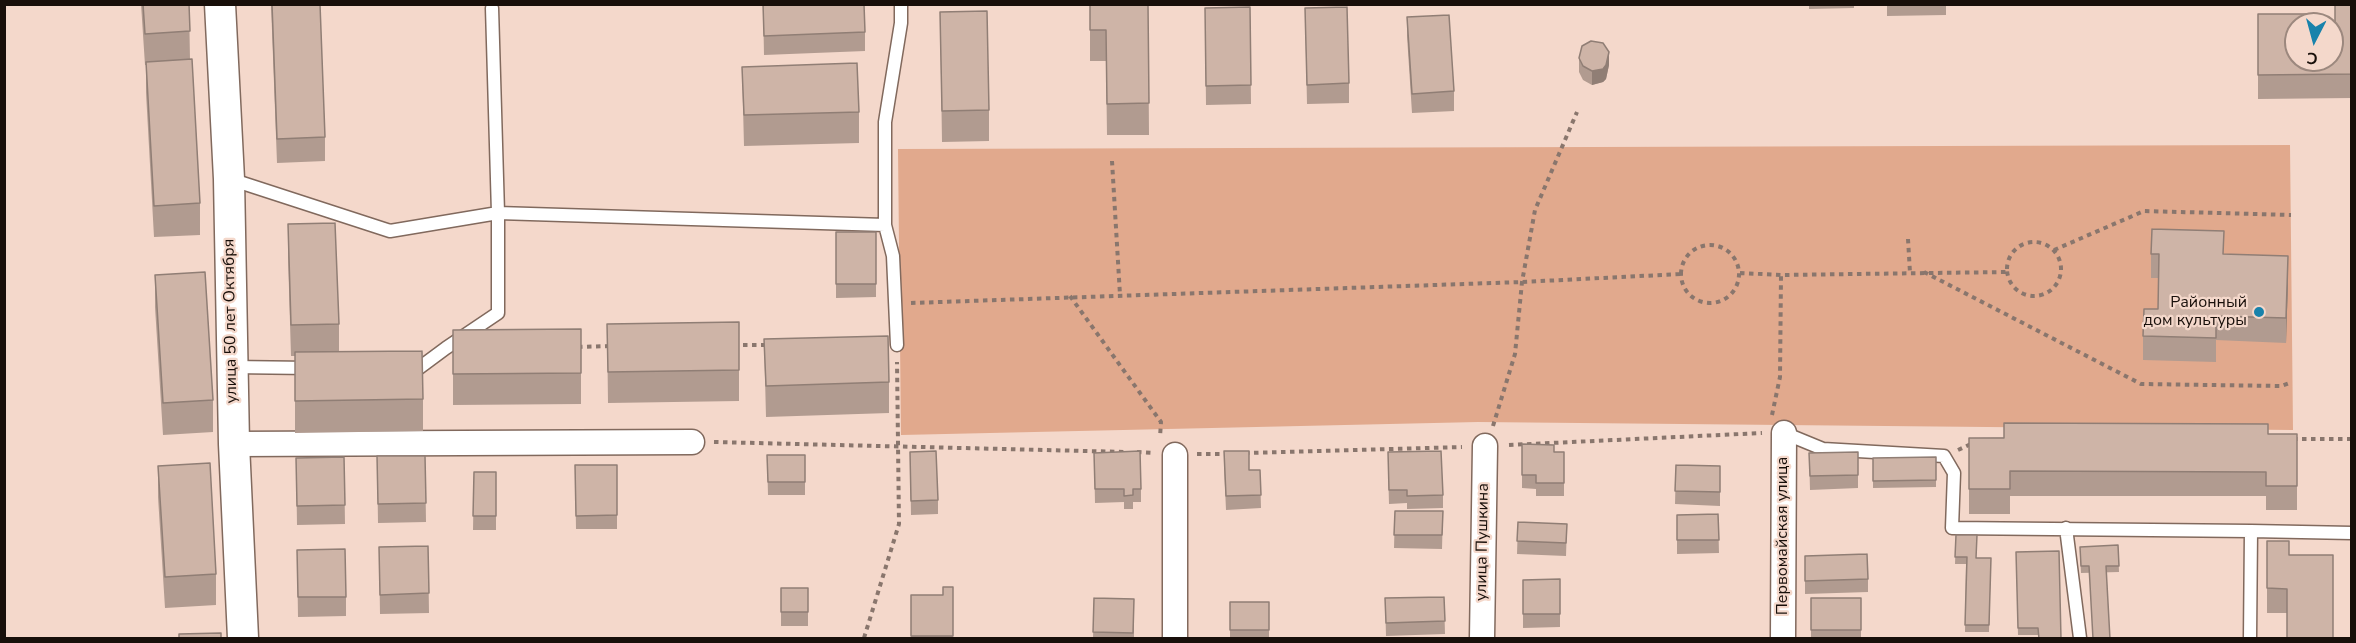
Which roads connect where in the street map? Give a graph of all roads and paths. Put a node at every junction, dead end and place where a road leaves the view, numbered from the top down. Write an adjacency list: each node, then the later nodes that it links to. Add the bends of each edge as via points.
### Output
1 (219, 4): 6 (street, улица 50 лет Октября)
2 (901, 4): 9 (lane, via 885,122)
3 (492, 8): 7 (lane)
4 (1577, 112): 18 (path, via 1535,210)
5 (1112, 161): 19 (path)
6 (229, 179): 7 (lane, via 390,231); 27 (street, улица 50 лет Октября)
7 (498, 213): 9 (lane); 29 (lane, via 498,313 415,371)
8 (2291, 215): 11 (path, via 2144,211)
9 (885, 225): 21 (lane, via 893,256)
10 (1908, 239): 15 (path)
11 (2054, 250): 13 (path, via 2038,241 2028,241 2010,255); 13 (path, via 2062,272 2049,292 2040,296 2021,293 2010,282)
12 (1924, 272): 13 (path); 15 (path); 30 (path, via 2141,384 2281,386)
13 (2007, 272)
14 (1740, 273): 16 (path, via 1738,263 1726,248 1706,245 1691,251); 16 (path, via 1732,294 1714,303 1703,303 1688,293); 17 (path)
15 (1910, 273): 17 (path)
16 (1681, 274): 18 (path)
17 (1781, 275): 31 (path)
18 (1522, 282): 19 (path); 38 (path, via 1515,354)
19 (1120, 295): 20 (path)
20 (1070, 296): 21 (path); 39 (path, via 1161,422)
21 (896, 304): 24 (lane)
22 (732, 345): 23 (path)
23 (779, 345)
24 (897, 345): 37 (path)
25 (577, 346): 26 (path)
26 (612, 346)
27 (232, 367): 28 (lane); 36 (street, улица 50 лет Октября)
28 (324, 369)
29 (392, 370)
30 (2292, 382)
31 (1776, 433): 38 (path); 40 (lane, via 1823,449); 48 (street, Первомайская улица)
32 (2281, 439): 33 (path)
33 (2352, 439)
34 (692, 442): 36 (street); 37 (path)
35 (1976, 442): 40 (path)
36 (234, 444): 44 (street, улица 50 лет Октября)
37 (899, 445): 39 (path); 45 (path, via 899,524)
38 (1485, 447): 39 (path); 47 (street, улица Пушкина)
39 (1167, 454): 46 (street)
40 (1944, 456): 41 (lane, via 1954,473 1952,528)
41 (2066, 528): 42 (lane); 49 (lane)
42 (2251, 531): 43 (lane); 50 (lane)
43 (2352, 533)
44 (243, 639)
45 (864, 639)
46 (1175, 639)
47 (1482, 639)
48 (1783, 639)
49 (2080, 639)
50 (2250, 639)

